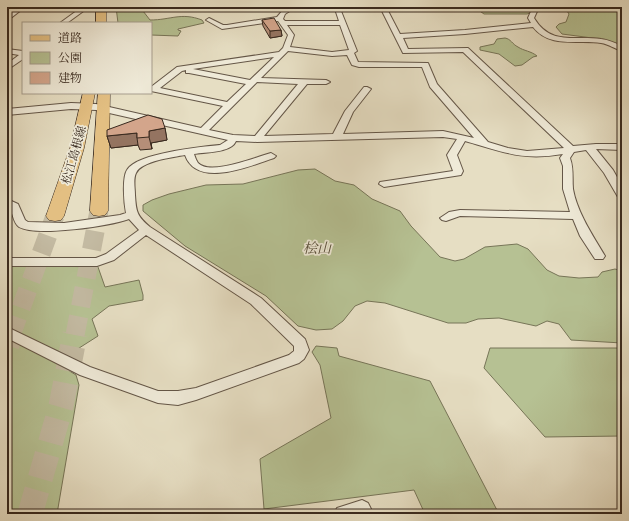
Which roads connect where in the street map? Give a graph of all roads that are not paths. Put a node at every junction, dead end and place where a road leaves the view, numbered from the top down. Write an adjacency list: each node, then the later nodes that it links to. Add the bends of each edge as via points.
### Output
1 (22, 7): 11 (street)
2 (86, 7): 14 (street)
3 (101, 7): 15 (main road)
4 (109, 7): 16 (main road)
5 (238, 7): 8 (street)
6 (383, 7): 19 (street)
7 (536, 7): 18 (street, via 530,18)
8 (256, 8): 9 (street)
9 (291, 8): 13 (street, via 281,14)
10 (339, 12): 17 (street)
11 (7, 19)
12 (209, 20): 13 (street, via 222,27)
13 (281, 21): 17 (street); 22 (street, via 291,35)
14 (64, 22)
15 (101, 22)
16 (110, 22)
17 (343, 23): 23 (street, via 353,51)
18 (535, 25): 19 (street); 20 (street, via 541,33 560,40 602,42)
19 (399, 36): 46 (street, via 406,51 465,50)
20 (622, 49)
21 (7, 51): 24 (street)
22 (283, 51): 23 (street); 27 (street); 28 (street)
23 (350, 53): 43 (street, via 355,63 362,66 425,64 434,84)
24 (22, 54)
25 (22, 55): 26 (street)
26 (7, 68)
27 (180, 69): 28 (street); 31 (street)
28 (253, 82): 29 (street); 35 (street)
29 (304, 82): 30 (street); 42 (street)
30 (326, 82)
31 (152, 89): 35 (street)
32 (367, 89): 39 (street, via 352,105)
33 (104, 94): 36 (main road, 松江島根線)
34 (88, 100): 36 (street); 37 (street, via 71,106); 54 (main road, 松江島根線, via 77,148)
35 (229, 105): 38 (street)
36 (103, 108): 38 (street); 52 (main road, 松江島根線)
37 (7, 112)
38 (203, 131): 41 (street)
39 (337, 137): 40 (street, via 436,134); 42 (street)
40 (464, 137): 43 (street); 49 (street, via 452,155 457,173)
41 (233, 138): 42 (street); 47 (street, via 228,146)
42 (257, 139)
43 (484, 142): 46 (street, via 524,154)
44 (589, 147): 45 (street); 46 (street); 50 (street, via 609,172)
45 (622, 147)
46 (571, 150): 55 (street, via 565,158 568,166 568,189)
47 (189, 153): 48 (street, via 197,167 210,171 223,170); 53 (street, via 149,160 133,168 130,175)
48 (271, 156)
49 (384, 184)
50 (622, 195)
51 (7, 202): 53 (street, via 14,206 20,222 28,226 46,227 116,220)
52 (99, 211)
53 (130, 214): 57 (street)
54 (55, 216)
55 (577, 216): 56 (street, via 460,213); 58 (street)
56 (446, 218)
57 (146, 230): 59 (street, via 110,257 97,262); 60 (street, via 264,308 300,343 302,350 299,355 196,394 178,398 158,397 85,371)
58 (599, 256)
59 (7, 262)
60 (7, 332)
61 (362, 509): 62 (street)
62 (343, 514)

